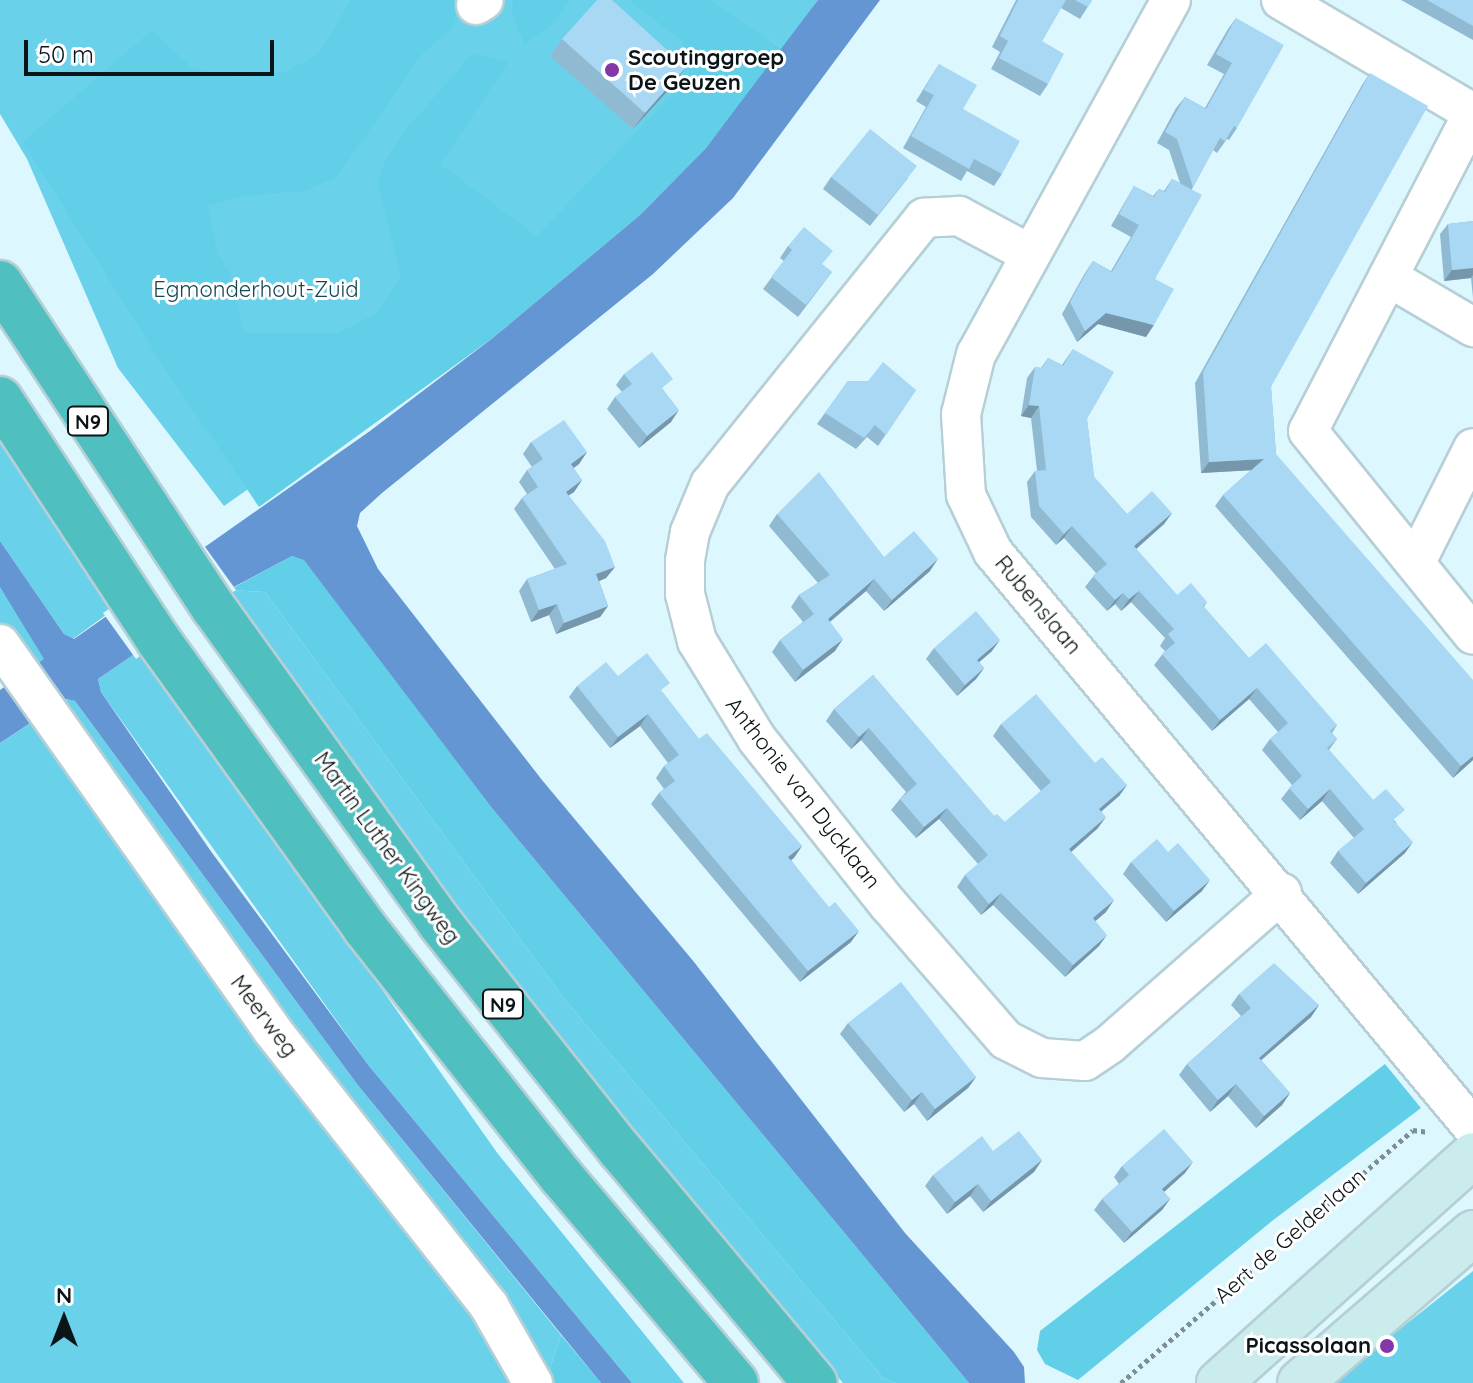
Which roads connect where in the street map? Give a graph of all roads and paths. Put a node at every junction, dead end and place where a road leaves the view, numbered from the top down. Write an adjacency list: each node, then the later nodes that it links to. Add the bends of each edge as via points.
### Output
1 (1171, 0): 4 (street, Rubenslaan)
2 (1281, 0): 3 (street)
3 (1473, 113): 5 (street)
4 (1030, 254): 13 (street, Rubenslaan, via 965,386 961,463 975,524 993,552); 13 (street, Anthonie van Dycklaan, via 959,216 924,218 710,484 690,532 685,561 685,594 697,641 757,739 888,904 1006,1040 1042,1058 1085,1061 1110,1044)
5 (1388, 277): 7 (street); 10 (street, via 1308,431)
6 (0, 283): 18 (highway, Martin Luther Kingweg / N9, via 178,557 506,1008)
7 (1473, 327)
8 (0, 399): 17 (highway, via 159,641 365,928 561,1176)
9 (1473, 448): 10 (street)
10 (1417, 560): 11 (street)
11 (1473, 635)
12 (8, 657): 16 (street, Meerweg, via 272,1030 489,1306)
13 (1282, 893): 14 (street, Rubenslaan)
14 (1463, 1139): 19 (path, Aert de Gelderlaan, via 1413,1130); 20 (street)
15 (1473, 1233): 21 (street)
16 (533, 1383)
17 (736, 1383)
18 (815, 1383)
19 (1121, 1383)
20 (1219, 1383)
21 (1300, 1383)

